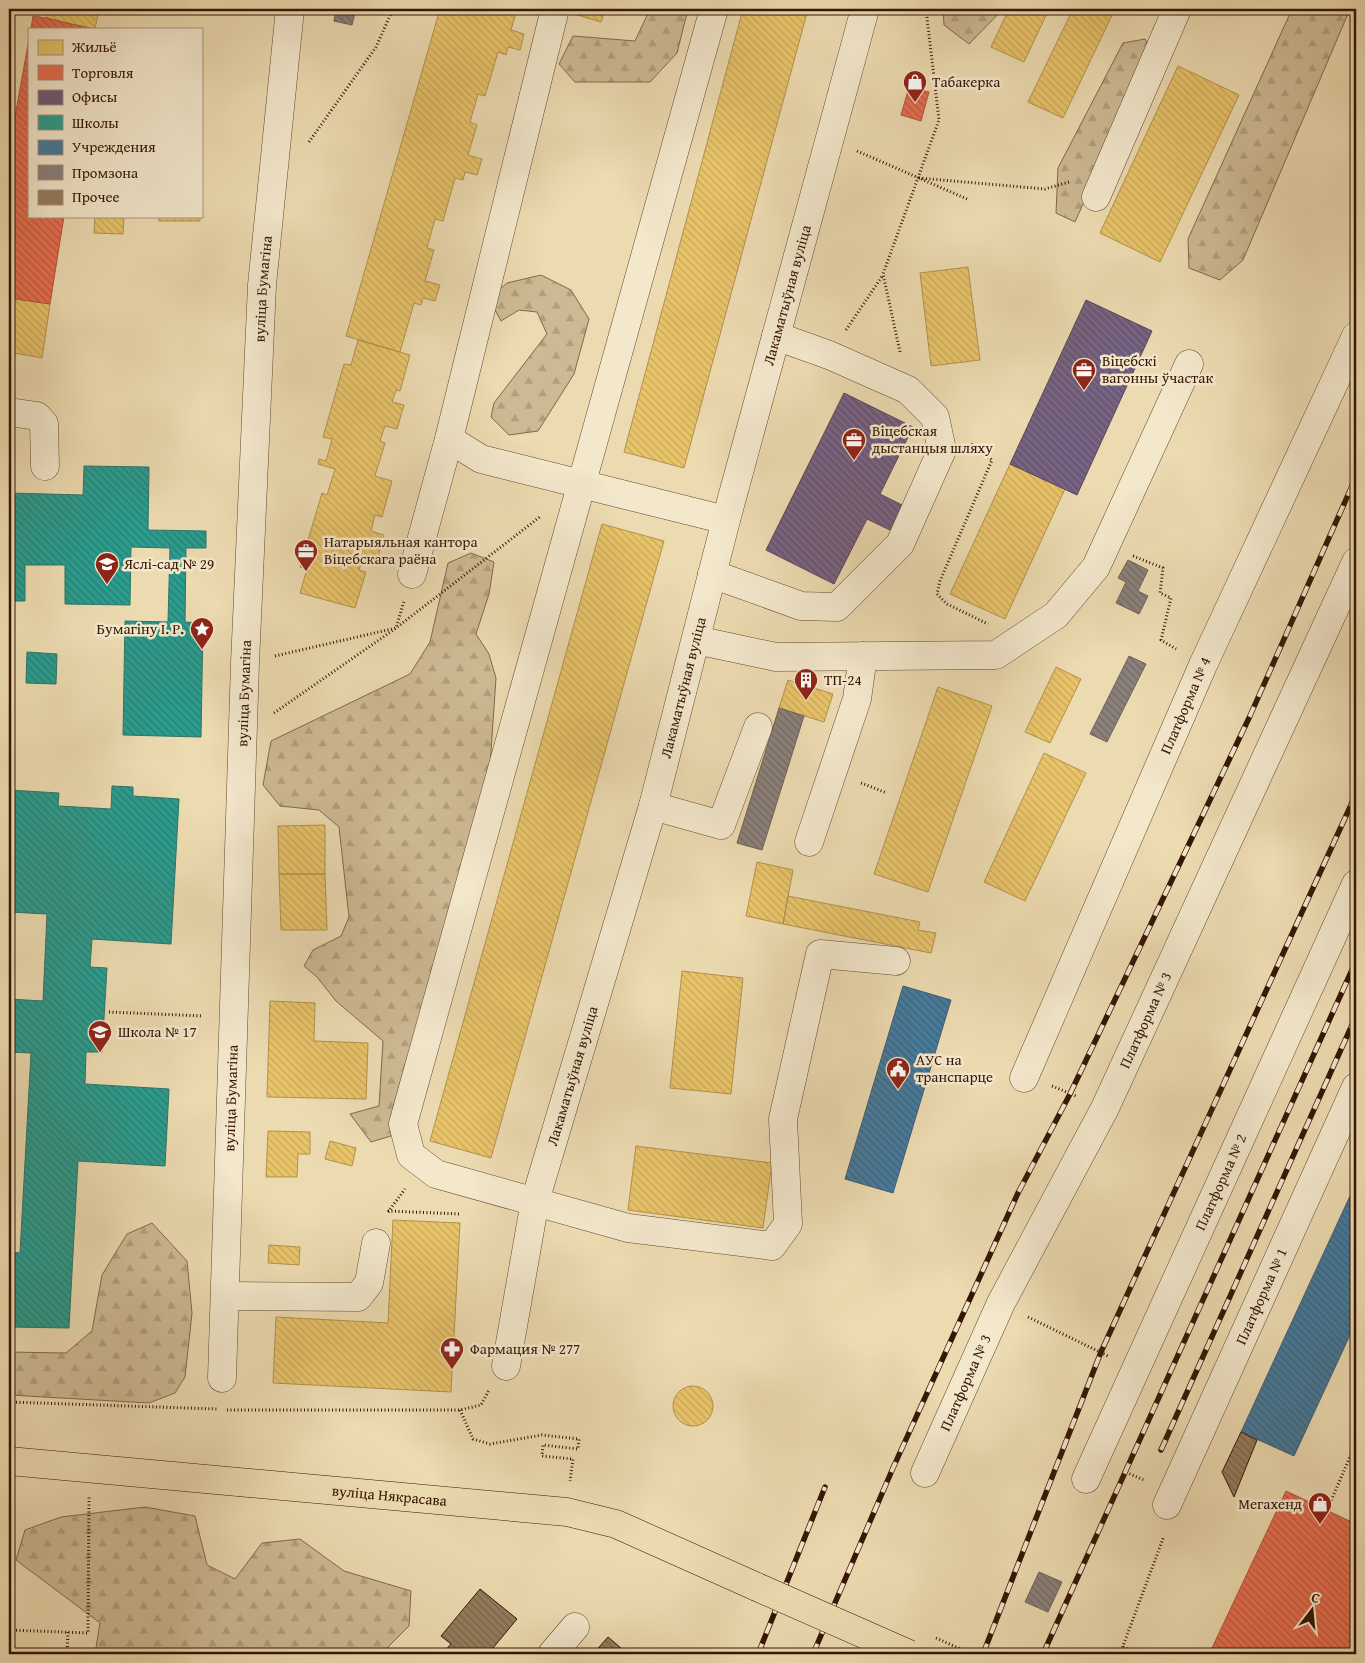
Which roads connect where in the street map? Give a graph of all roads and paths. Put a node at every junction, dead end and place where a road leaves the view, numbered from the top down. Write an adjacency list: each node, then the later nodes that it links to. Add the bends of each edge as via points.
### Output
1 (290, 9): 35 (street, вуліца Бумагіна, via 262,285)
2 (393, 9): 9 (path, via 376,47)
3 (555, 9): 22 (street)
4 (714, 9): 24 (street)
5 (865, 9): 8 (street, Лакаматыўная вуліца)
6 (926, 9): 10 (path, via 939,120)
7 (1177, 9): 12 (street)
8 (828, 143): 10 (path, via 851,149); 15 (street, Лакаматыўная вуліца)
9 (305, 147)
10 (919, 178): 11 (path); 13 (path); 14 (path)
11 (1045, 189)
12 (1096, 197)
13 (967, 199)
14 (883, 274): 17 (path); 19 (path)
15 (776, 336): 17 (street); 26 (street, Лакаматыўная вуліца)
16 (1356, 336): 36 (street, Платформа № 4)
17 (828, 355): 19 (street)
18 (1189, 364): 27 (street)
19 (908, 390): 21 (street)
20 (9, 412): 23 (street, via 37,416 44,424)
21 (935, 417): 30 (street, via 942,450 900,544 837,607 801,606); 31 (path, via 992,460 937,594 947,604)
22 (449, 439): 24 (street, via 481,459); 29 (street)
23 (45, 466)
24 (581, 486): 26 (street); 48 (street, via 403,1124 411,1155)
25 (542, 515): 32 (path)
26 (726, 520): 30 (street, Лакаматыўная вуліца)
27 (1107, 546): 34 (street, via 1096,568 1056,615 996,655); 36 (path, via 1163,568 1160,593 1171,598 1161,640)
28 (1356, 562): 47 (street, Платформа № 3)
29 (412, 574): 32 (path)
30 (712, 574): 33 (street, Лакаматыўная вуліца)
31 (981, 620)
32 (396, 628): 35 (path); 38 (path)
33 (696, 640): 34 (street, via 776,657); 39 (street, Лакаматыўная вуліца)
34 (863, 656): 40 (street, via 857,699)
35 (246, 663): 38 (street, вуліца Бумагіна)
36 (1203, 665): 45 (street, Платформа № 4)
37 (758, 727): 39 (street, via 721,825)
38 (243, 734): 44 (street, вуліца Бумагіна)
39 (653, 806): 49 (street, Лакаматыўная вуліца)
40 (809, 842)
41 (1356, 884): 56 (street, Платформа № 2)
42 (896, 961): 49 (street, via 820,954 783,1119 788,1224 772,1246 628,1228)
43 (109, 1012): 44 (path)
44 (234, 1018): 53 (street, вуліца Бумагіна)
45 (1026, 1075): 47 (path)
46 (1356, 1088): 68 (street, Платформа № 1)
47 (1106, 1108): 54 (street, Платформа № 3)
48 (425, 1166): 49 (street, via 436,1174); 50 (path)
49 (534, 1201): 55 (street, Лакаматыўная вуліца)
50 (388, 1211): 51 (path); 52 (path)
51 (464, 1215)
52 (376, 1243): 53 (street, via 369,1283 358,1297)
53 (225, 1296): 57 (street, вуліца Бумагіна)
54 (1001, 1303): 56 (path); 65 (street, Платформа № 3)
55 (506, 1366)
56 (1136, 1369): 64 (street, Платформа № 2)
57 (222, 1378): 60 (path)
58 (490, 1388): 61 (path, via 481,1405)
59 (9, 1402): 60 (path)
60 (220, 1410): 61 (path)
61 (460, 1410): 66 (path, via 473,1439 490,1444 542,1435 579,1439 578,1449 543,1445 542,1456 573,1459)
62 (1356, 1443): 69 (path)
63 (9, 1461): 76 (main road, вуліца Някрасава, bridge, via 567,1512 616,1524)
64 (1090, 1469): 68 (path)
65 (925, 1473)
66 (570, 1481)
67 (98, 1497): 72 (path, via 89,1497 88,1633)
68 (1169, 1500): 73 (path, via 1163,1540)
69 (1327, 1510)
70 (575, 1627): 75 (street)
71 (9, 1630): 72 (path)
72 (68, 1632): 74 (path)
73 (1123, 1647): 77 (path); 78 (path)
74 (67, 1654)
75 (552, 1654)
76 (908, 1654)
77 (1120, 1654)
78 (1139, 1654)

